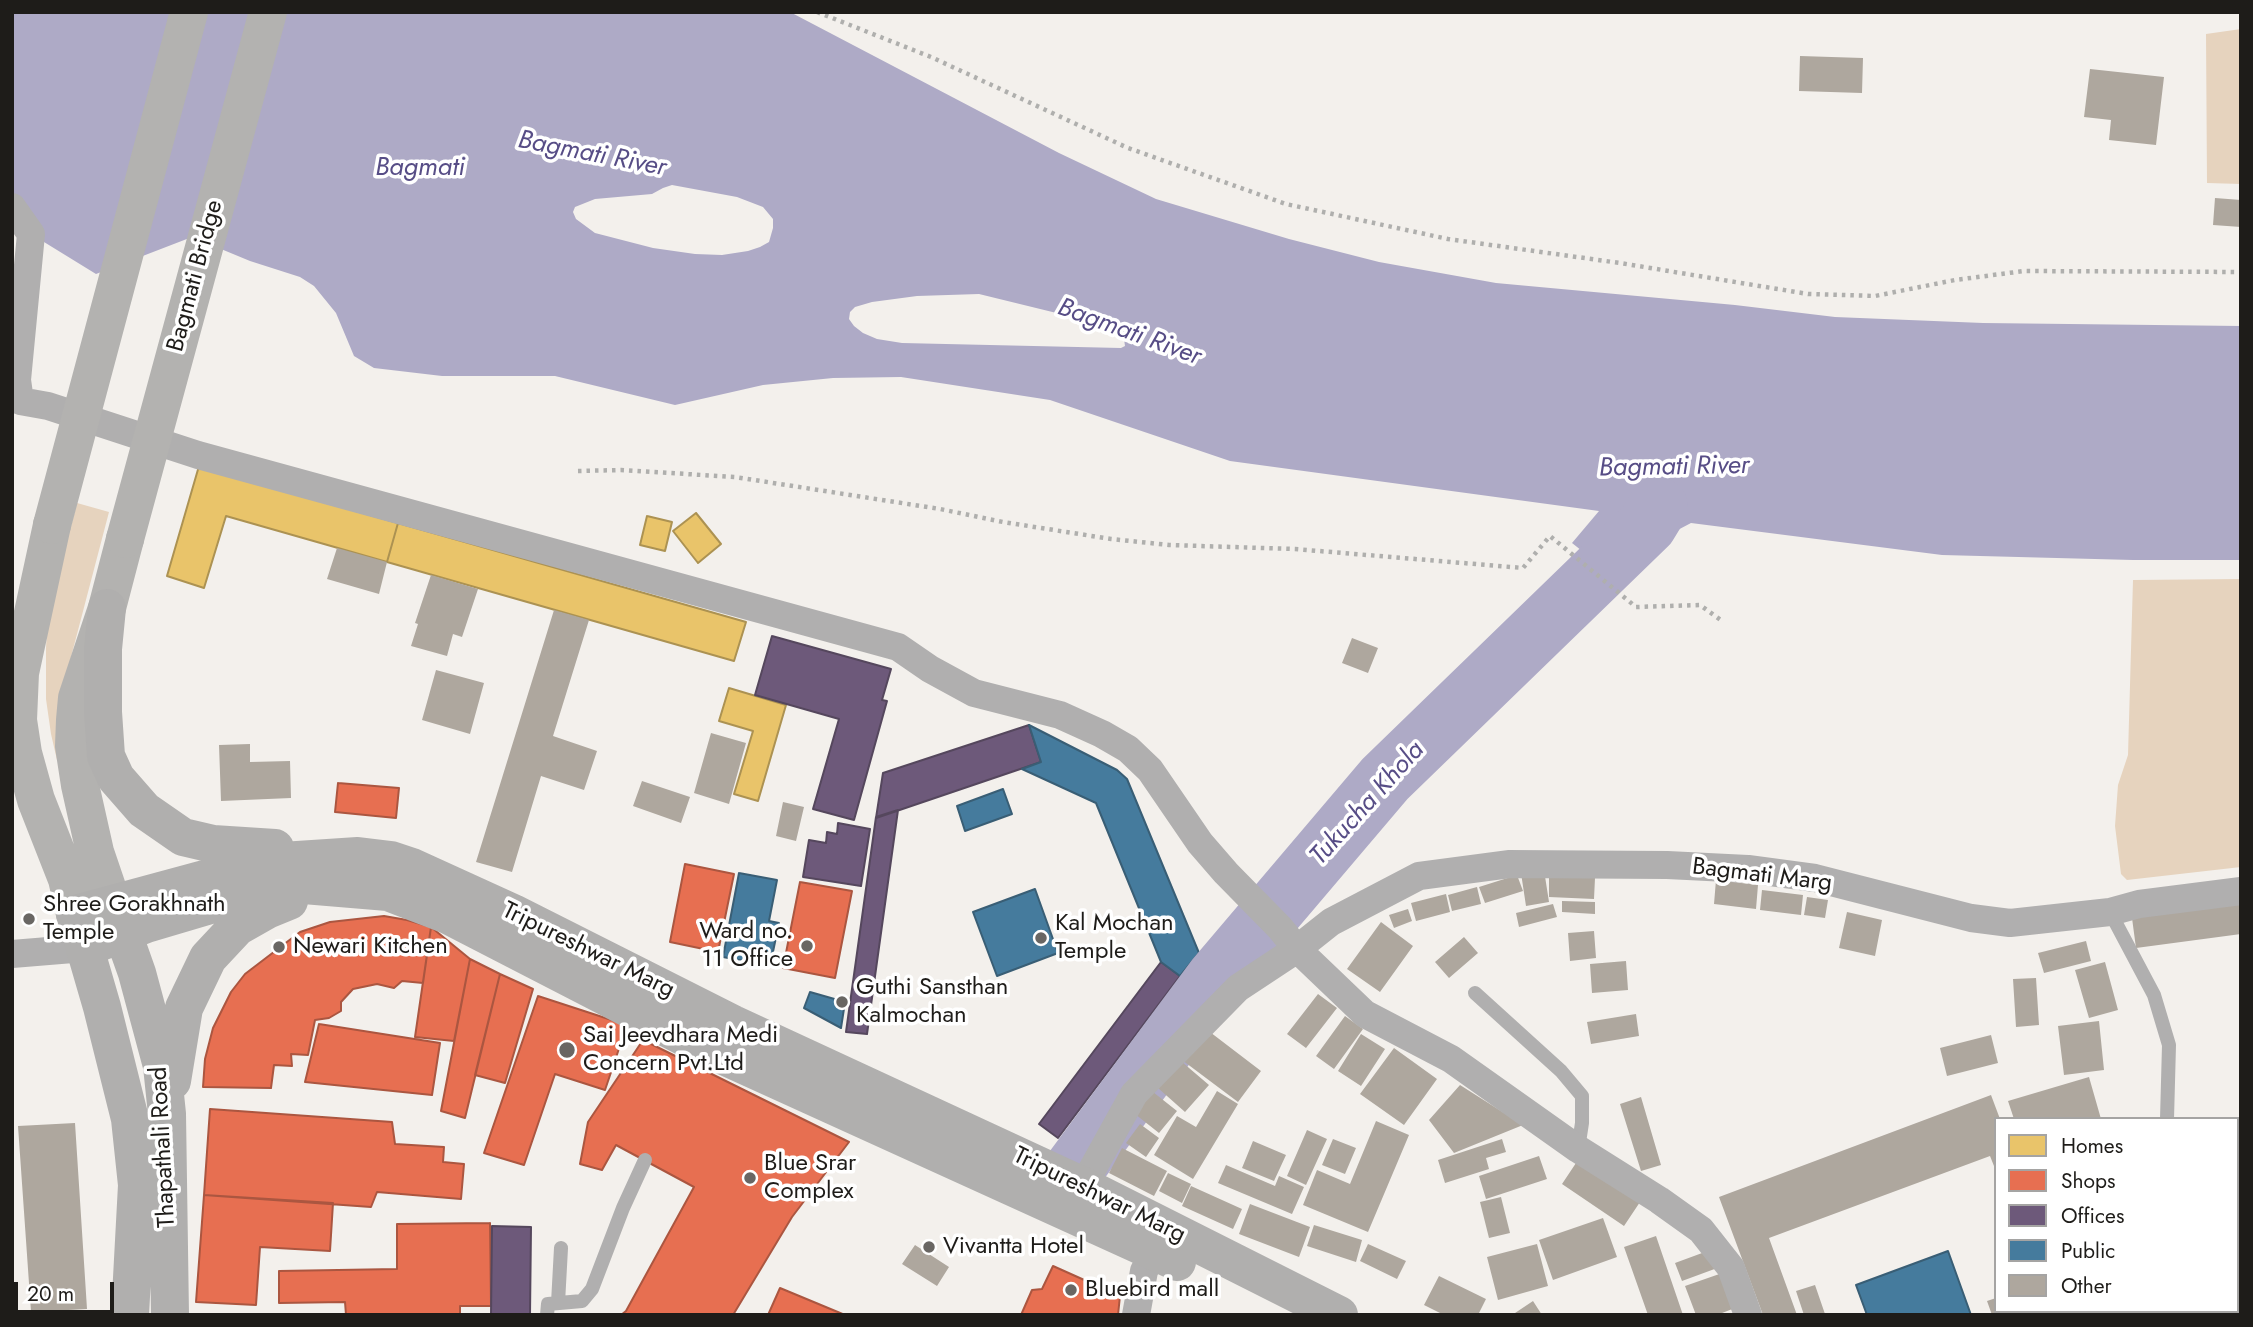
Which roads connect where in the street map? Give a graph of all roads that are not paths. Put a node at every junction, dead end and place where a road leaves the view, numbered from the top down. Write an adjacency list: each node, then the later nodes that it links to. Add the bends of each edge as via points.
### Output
1 (189, 12): 9 (main road, bridge, via 52,525 20,673 18,720 23,753)
2 (268, 12): 4 (main road, Bagmati Bridge, bridge)
3 (12, 207): 10 (street, via 31,234 17,380 20,401 198,455 898,647 974,693 1060,715 1102,734 1150,770 1200,843)
4 (107, 608): 5 (highway, via 102,668 106,755 128,794 183,837 213,844 300,849); 8 (main road, Bagmati Bridge, via 78,698 74,746 95,852)
5 (342, 872): 8 (highway, Tripureshwar Marg, via 267,862); 13 (highway, via 308,894 237,927 208,958 184,1008); 17 (highway, Tripureshwar Marg, via 358,856 390,860 423,872 733,1024); 19 (highway, Tripureshwar Marg, via 432,907 703,1056)
6 (2241, 891): 7 (street, Bagmati Marg)
7 (2110, 912): 10 (street, Bagmati Marg, via 2010,923 1971,918 1815,878 1748,869 1510,864 1419,876 1331,922); 14 (lane, via 2154,995 2169,1045)
8 (117, 917): 9 (highway, Tripureshwar Marg); 13 (highway, Thapathali Road, via 162,1066)
9 (80, 931): 11 (street, via 59,925); 21 (highway, Thapathali Road, via 130,1119 137,1185)
10 (1289, 938): 15 (street, via 1365,1014 1451,1059); 17 (street, Bagmati Marg, via 1134,1094)
11 (21, 954)
12 (1475, 993): 15 (lane, via 1582,1096)
13 (167, 1114): 22 (highway, Thapathali Road)
14 (2167, 1117)
15 (1578, 1149): 27 (street, via 1700,1230 1731,1268)
16 (645, 1160): 20 (lane, via 592,1289 582,1301)
17 (1083, 1186): 26 (highway, Tripureshwar Marg)
18 (561, 1248): 20 (lane)
19 (1154, 1251): 24 (street, via 1144,1271); 25 (highway, Tripureshwar Marg)
20 (558, 1303): 23 (lane, via 548,1304)
21 (130, 1315)
22 (170, 1315)
23 (547, 1315)
24 (1136, 1315)
25 (1290, 1315)
26 (1339, 1315)
27 (1748, 1315)

